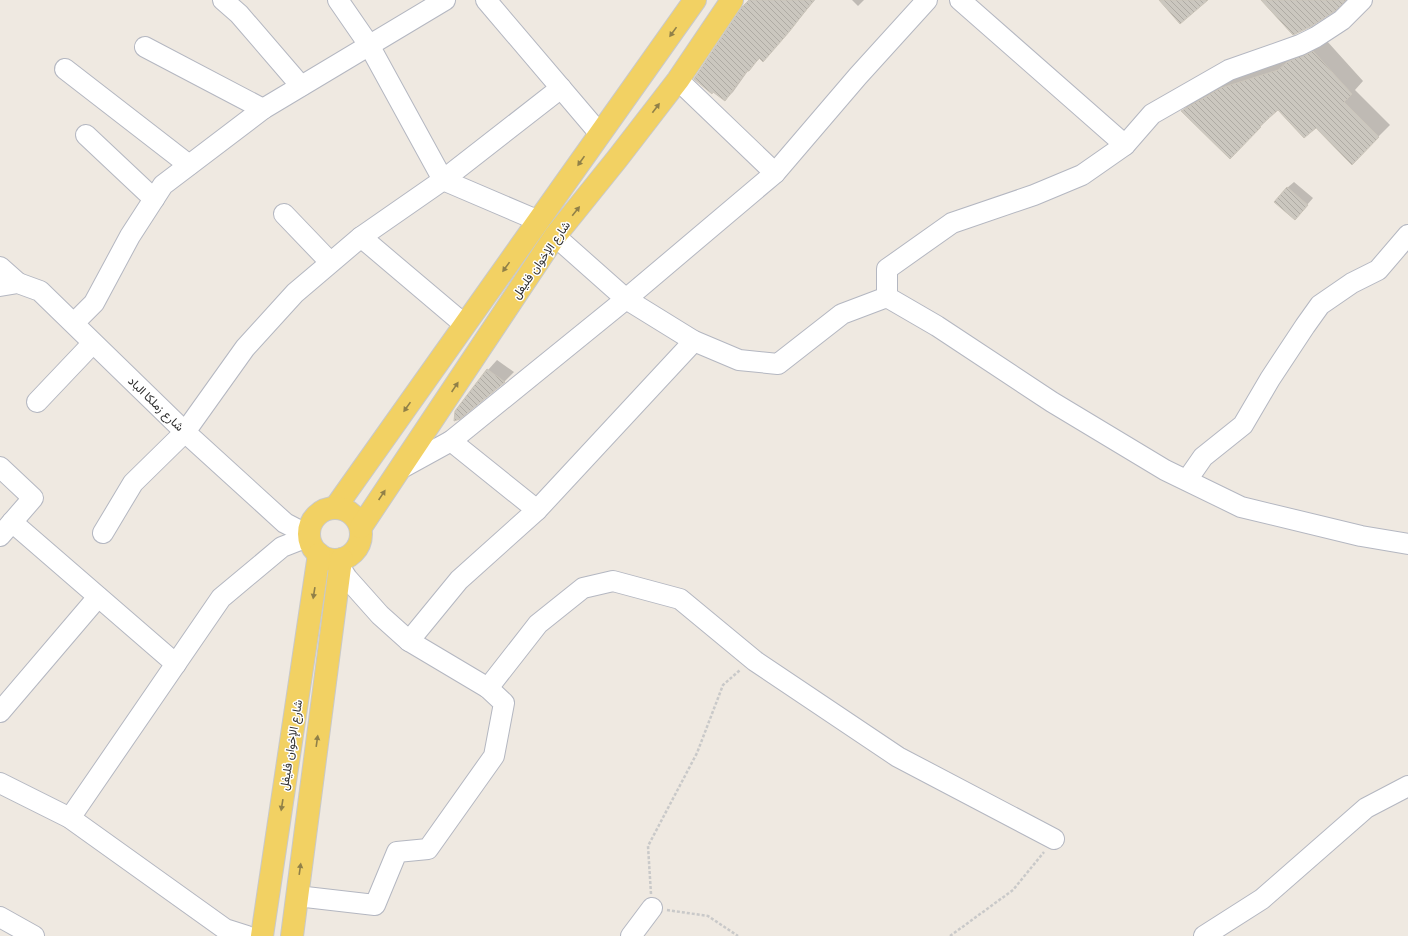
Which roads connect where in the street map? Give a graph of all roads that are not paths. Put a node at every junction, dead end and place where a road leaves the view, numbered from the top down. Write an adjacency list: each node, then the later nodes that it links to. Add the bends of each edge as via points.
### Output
1 (222, 0): 14 (street, via 239,14)
2 (338, 0): 10 (street)
3 (445, 0): 10 (street)
4 (486, 0): 15 (street)
5 (695, 0): 17 (main road, شارع الإخوان فليفل, one-way to 17)
6 (732, 0): 13 (main road, شارع الإخوان فليفل)
7 (927, 0): 21 (street)
8 (960, 0): 19 (street)
9 (1362, 0): 19 (street, via 1342,20 1316,37 1229,70 1152,114)
10 (369, 45): 14 (street); 22 (street)
11 (145, 47): 16 (street)
12 (66, 69): 20 (street)
13 (678, 80): 21 (street); 27 (main road, شارع الإخوان فليفل, one-way to 13)
14 (301, 86): 16 (street)
15 (560, 88): 17 (street); 22 (street)
16 (263, 109): 20 (street)
17 (600, 134): 25 (main road, شارع الإخوان فليفل, one-way to 25)
18 (86, 135): 23 (street)
19 (1125, 145): 32 (street, via 1082,175 1034,195 952,223 887,269)
20 (189, 165): 23 (street, via 163,185)
21 (775, 173): 33 (street)
22 (443, 180): 25 (street); 28 (street)
23 (154, 199): 34 (street, via 130,236 94,303)
24 (284, 214): 29 (street)
25 (539, 221): 35 (main road, شارع الإخوان فليفل, one-way to 35)
26 (1408, 235): 43 (street, via 1378,270 1352,283 1320,305 1270,379 1243,425 1203,457)
27 (555, 236): 33 (street); 42 (main road, شارع الإخوان فليفل, one-way to 27)
28 (360, 237): 29 (street); 35 (street)
29 (330, 262): 39 (street, via 295,293 245,348)
30 (0, 268): 31 (street, شارع زملكا الباد)
31 (9, 284): 34 (street, شارع زملكا الباد, via 40,291)
32 (887, 297): 36 (street, via 842,314 778,364 738,360); 43 (street, via 937,326 1052,402)
33 (626, 299): 36 (street); 40 (street)
34 (74, 324): 37 (street, شارع زملكا الباد)
35 (465, 325): 44 (main road, شارع الإخوان فليفل, one-way to 44)
36 (694, 341): 45 (street)
37 (92, 344): 38 (street); 39 (street, شارع زملكا الباد)
38 (37, 402)
39 (185, 432): 48 (street, via 133,484); 50 (street, شارع زملكا الباد, via 285,523)
40 (451, 441): 42 (street); 45 (street)
41 (0, 466): 47 (street, via 33,498)
42 (400, 469): 46 (main road, شارع الإخوان فليفل, one-way to 42)
43 (1187, 480): 49 (street, via 1241,508 1361,536)
44 (336, 508): 46 (main road, via 344,509 351,514); 50 (main road, via 316,516 310,529)
45 (537, 510): 53 (street, via 459,580)
46 (360, 527): 51 (main road, via 360,543)
47 (6, 529): 52 (street)
48 (103, 533)
49 (1408, 544)
50 (314, 545): 51 (main road, via 326,558); 54 (street, via 282,547 221,598); 66 (main road, شارع الإخوان فليفل, one-way to 66)
51 (341, 563): 53 (street, via 347,578 380,615); 61 (main road, شارع الإخوان فليفل, one-way to 51)
52 (98, 597): 54 (street); 56 (street)
53 (410, 641): 55 (street)
54 (176, 664): 59 (street)
55 (488, 688): 60 (street, via 538,624 583,588 613,581 680,599 752,659 898,757); 61 (street, via 504,703 494,756 428,849 397,852 375,905)
56 (0, 712)
57 (0, 783): 59 (street)
58 (1408, 786): 69 (street, via 1366,808 1262,899)
59 (70, 818): 65 (street, via 225,929)
60 (1054, 840)
61 (297, 896): 67 (main road, شارع الإخوان فليفل)
62 (652, 908): 68 (street)
63 (0, 918): 64 (street)
64 (34, 936)
65 (247, 936)
66 (262, 936)
67 (292, 936)
68 (631, 936)
69 (1204, 936)

